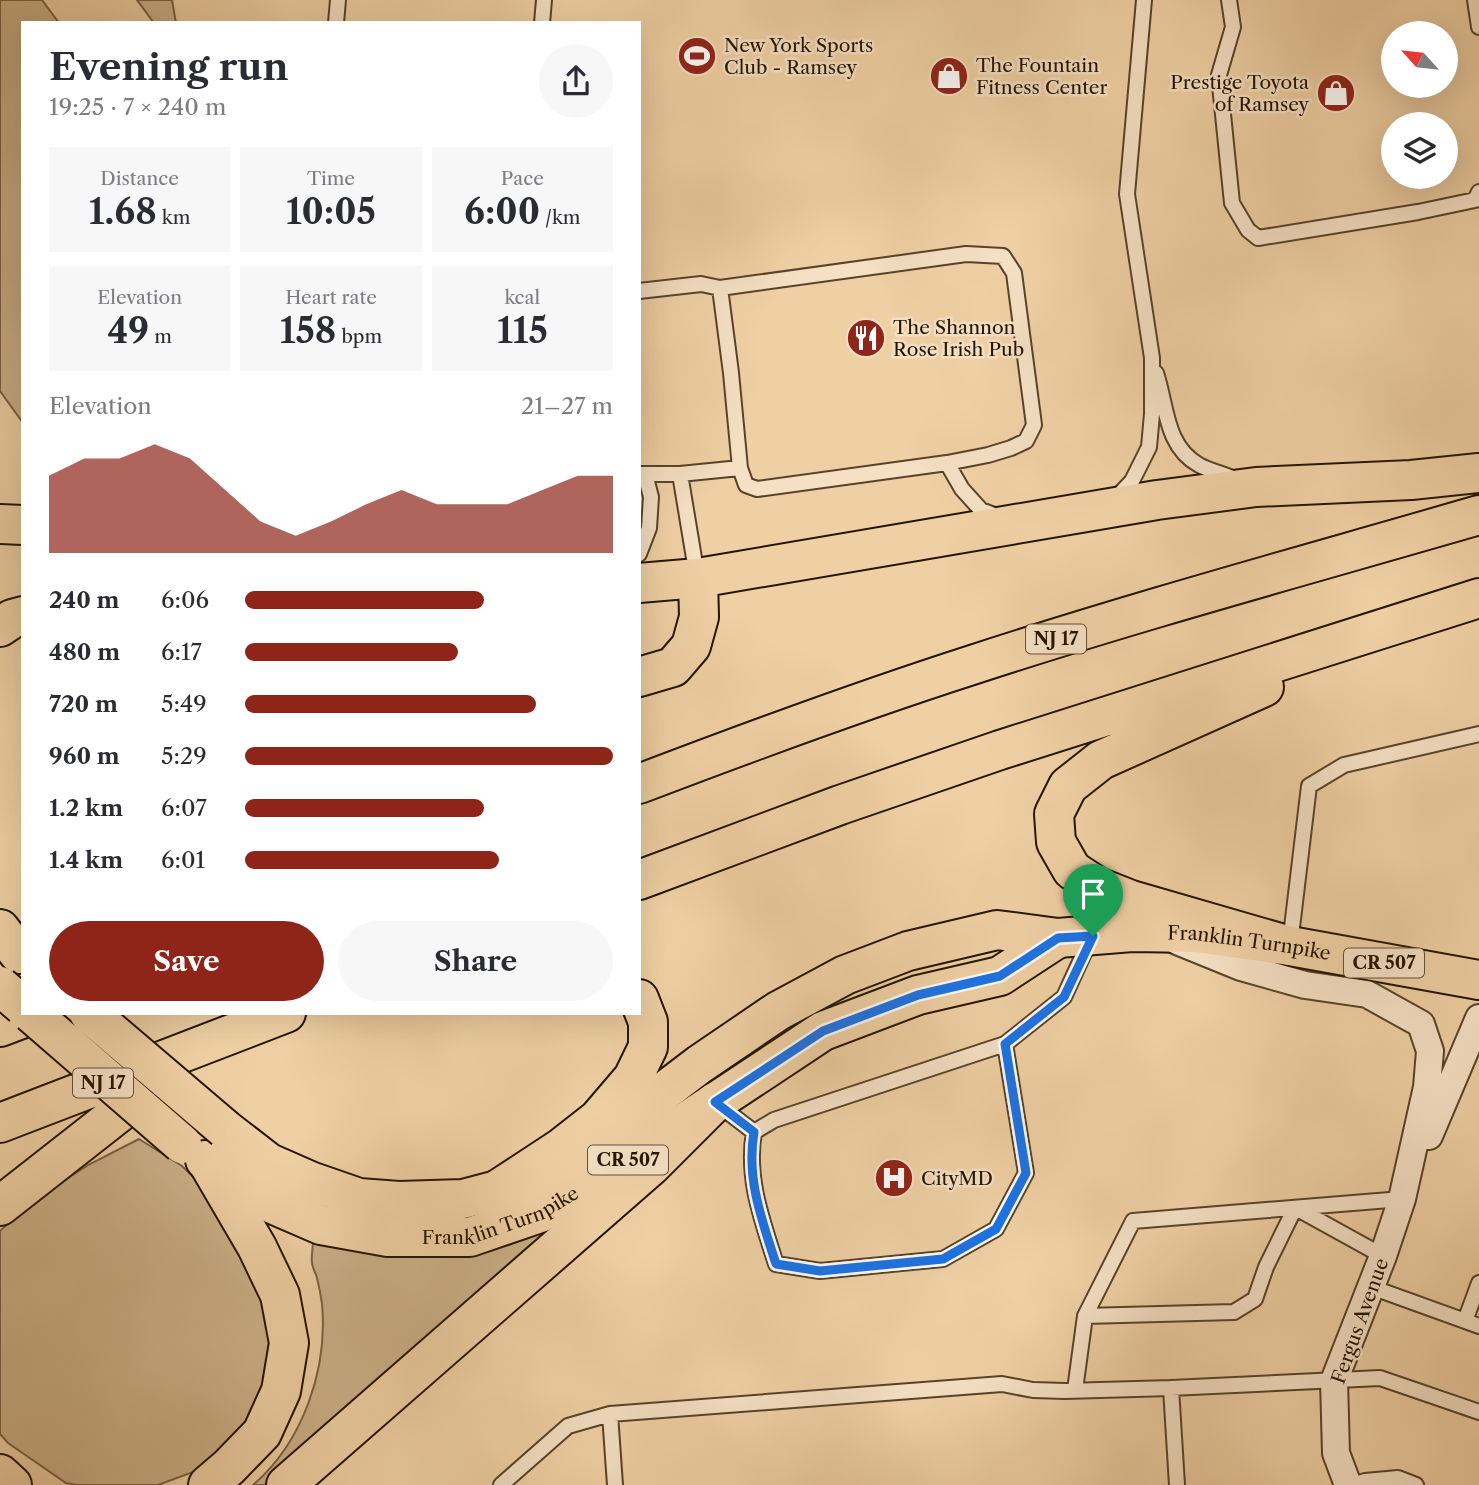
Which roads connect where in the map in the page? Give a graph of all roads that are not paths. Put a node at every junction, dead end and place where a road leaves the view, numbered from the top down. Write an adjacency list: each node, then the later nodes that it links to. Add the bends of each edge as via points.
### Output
1 (338, 0): 6 (lane)
2 (544, 0): 7 (lane)
3 (1144, 0): 12 (lane, via 1127,194)
4 (1229, 0): 9 (lane, via 1233,27 1219,75 1232,203 1258,238 1418,212 1475,200)
5 (1475, 0): 8 (lane)
6 (336, 21)
7 (542, 21)
8 (1479, 27)
9 (1479, 192)
10 (720, 288): 11 (lane, via 701,284); 13 (lane, via 966,254 1003,256 1014,273 1034,425 1026,441 1011,448); 14 (lane)
11 (641, 291)
12 (1152, 358): 18 (lane, via 1170,430 1182,452 1199,465); 19 (lane, via 1149,447 1132,481)
13 (947, 463): 14 (lane, via 757,489 746,485); 22 (lane, via 981,510)
14 (740, 468): 17 (lane)
15 (1479, 473): 18 (main road)
16 (642, 474): 17 (lane); 24 (lane, via 651,497 649,528)
17 (680, 474): 25 (lane)
18 (1255, 487): 19 (main road)
19 (1104, 510): 22 (main road)
20 (1479, 515): 34 (main road, NJ 17, via 973,665)
21 (0, 524): 23 (main road)
22 (1016, 524): 25 (main road)
23 (21, 525)
24 (641, 550)
25 (698, 578): 26 (main road); 27 (main road); 32 (main road, via 699,617 691,646 673,667)
26 (641, 583)
27 (641, 597)
28 (1479, 598): 29 (main road)
29 (1438, 610): 35 (main road, via 840,804); 38 (main road, via 1101,760 1068,786 1054,814 1056,842 1072,870 1098,887)
30 (21, 617): 31 (main road)
31 (0, 627)
32 (641, 676)
33 (1479, 734): 38 (lane, via 1344,765 1309,786)
34 (641, 783)
35 (641, 879)
36 (1152, 932): 37 (main road, Franklin Turnpike / CR 507); 38 (main road, Franklin Turnpike / CR 507); 58 (street, Fergus Avenue, via 1241,967 1306,985 1367,994 1421,1024 1430,1051 1427,1087)
37 (1075, 937): 52 (lane, via 1064,997); 53 (main road, Franklin Turnpike / CR 507, via 1000,976 918,995 823,1031); 57 (main road, Franklin Turnpike / CR 507, via 997,930 908,951 845,975 778,1011 595,1144 549,1171)
38 (1290, 946): 39 (main road, Franklin Turnpike / CR 507)
39 (1479, 980)
40 (0, 986): 43 (main road, bridge)
41 (21, 995): 42 (main road)
42 (0, 1004)
43 (21, 1004)
44 (641, 1004): 57 (main road, via 648,1022 648,1048 633,1078 598,1119)
45 (32, 1015): 50 (main road)
46 (33, 1015): 56 (main road, Franklin Turnpike / CR 507, bridge)
47 (91, 1015): 57 (main road, Franklin Turnpike / CR 507, bridge, via 269,1163 310,1181 359,1198 399,1201 463,1199)
48 (281, 1015): 51 (main road, NJ 17)
49 (1479, 1018): 58 (street, Fergus Avenue)
50 (0, 1027)
51 (207, 1044): 54 (main road, NJ 17); 59 (main road)
52 (1005, 1044): 55 (lane, via 774,1120); 55 (lane, via 1026,1173 996,1229 943,1259 820,1271 776,1264 756,1202 750,1152)
53 (715, 1102): 55 (lane); 56 (main road, Franklin Turnpike / CR 507, via 540,1213 470,1237 388,1237 321,1225 256,1197); 74 (main road, via 651,1166)
54 (0, 1123)
55 (754, 1132)
56 (195, 1153): 73 (main road, via 257,1247 281,1294 289,1343 281,1391 262,1433)
57 (497, 1190)
58 (1402, 1199): 60 (lane); 61 (street, Fergus Avenue)
59 (0, 1206)
60 (1295, 1208): 61 (lane); 64 (lane, via 1133,1221); 64 (lane, via 1255,1299 1234,1312)
61 (1383, 1256): 63 (street, Fergus Avenue)
62 (1479, 1283): 65 (lane)
63 (1371, 1287): 65 (lane); 66 (street, Fergus Avenue)
64 (1085, 1316): 68 (lane)
65 (1472, 1324)
66 (1334, 1381): 67 (lane); 69 (lane, via 1380,1378); 78 (street, Fergus Avenue, via 1336,1453)
67 (1171, 1388): 68 (lane); 77 (lane)
68 (1075, 1390): 70 (lane, via 1002,1384)
69 (1479, 1412)
70 (610, 1413): 75 (lane, via 568,1426); 76 (lane)
71 (0, 1474): 72 (main road)
72 (12, 1485)
73 (208, 1485)
74 (286, 1485)
75 (501, 1485)
76 (615, 1485)
77 (1177, 1485)
78 (1350, 1485): 79 (lane, via 1398,1478)
79 (1416, 1485)

